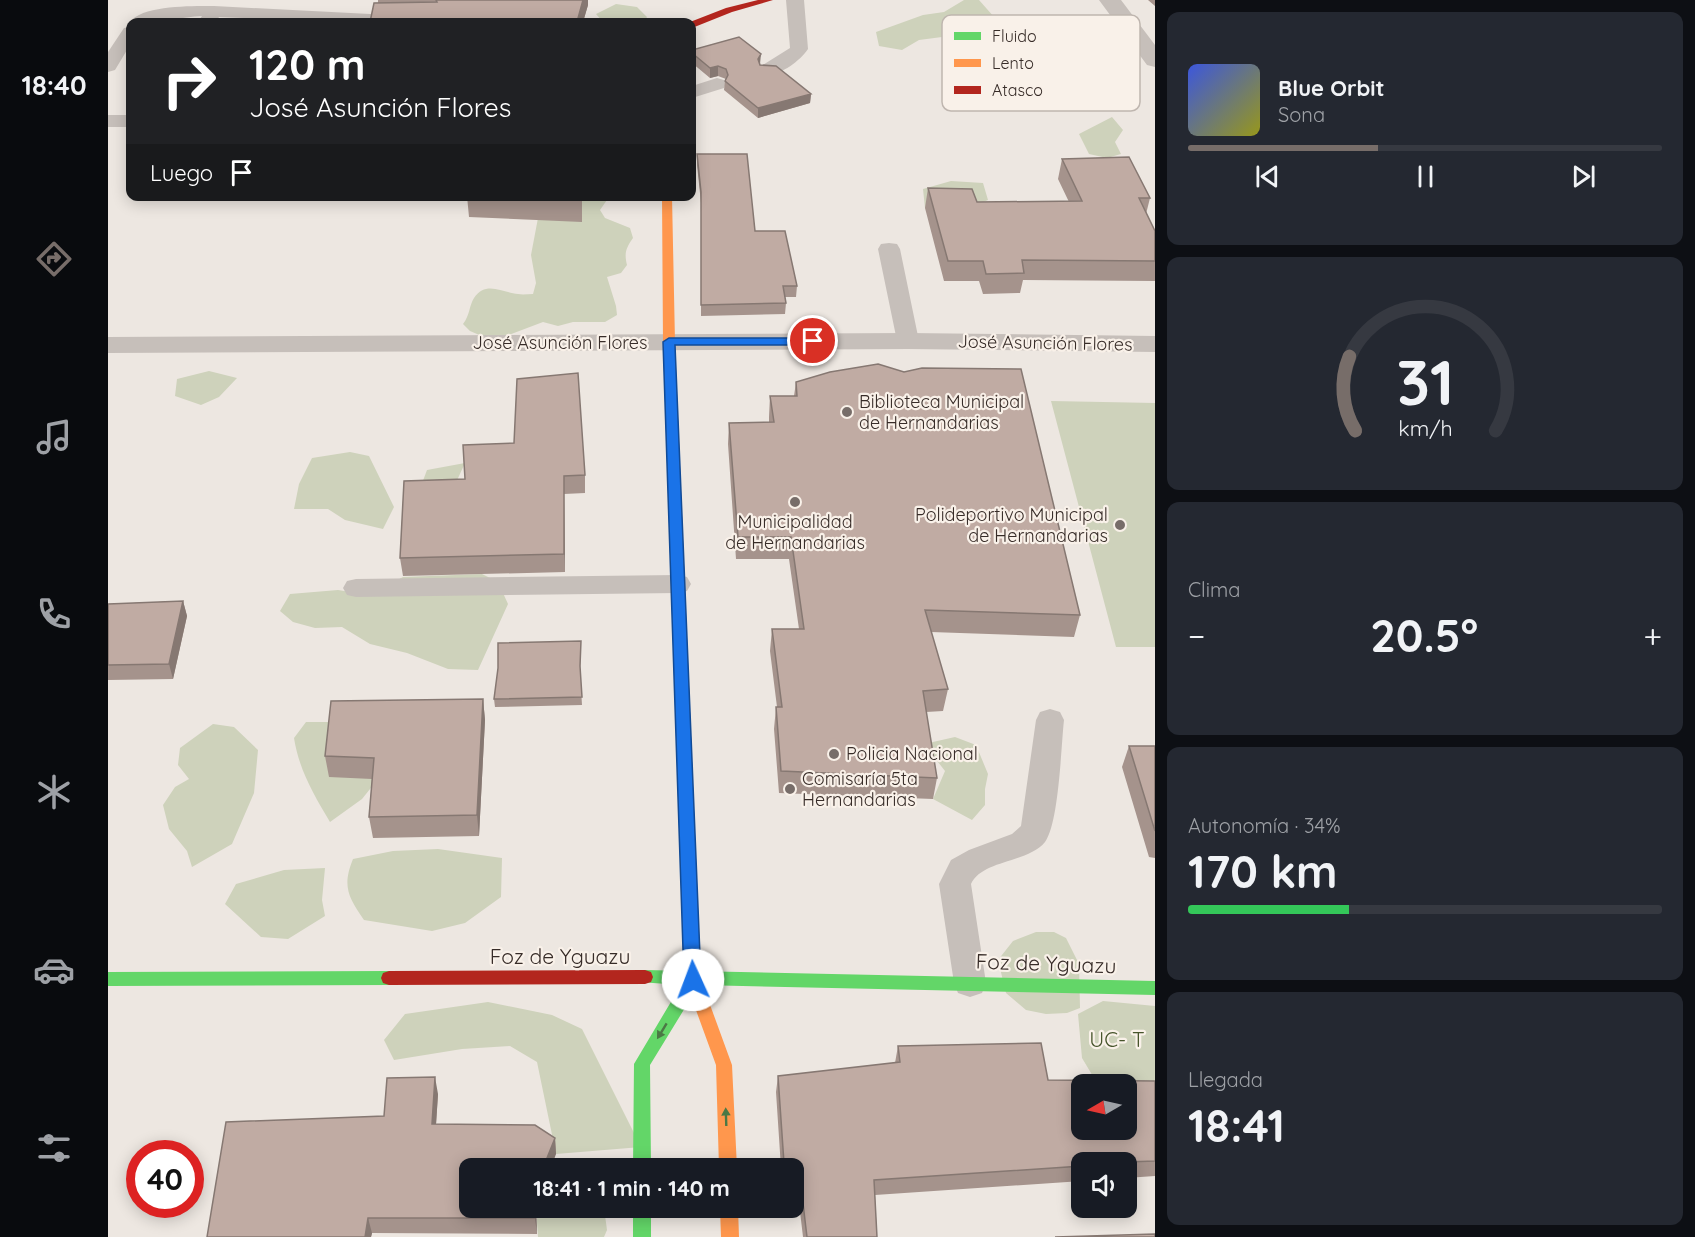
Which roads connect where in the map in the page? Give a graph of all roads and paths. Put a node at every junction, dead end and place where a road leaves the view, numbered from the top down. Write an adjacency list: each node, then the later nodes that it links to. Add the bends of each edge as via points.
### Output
1 (769, 0): 8 (street)
2 (795, 0): 13 (lane, via 799,49)
3 (1110, 0): 4 (street)
4 (1121, 15)
5 (210, 17): 6 (lane, via 176,10); 7 (lane)
6 (148, 18)
7 (254, 18)
8 (696, 23)
9 (126, 38): 12 (lane)
10 (1140, 40): 11 (street)
11 (1155, 60)
12 (108, 66)
13 (768, 70)
14 (717, 84): 15 (lane)
15 (696, 91)
16 (108, 121): 17 (lane)
17 (126, 121)
18 (667, 201): 21 (street)
19 (889, 249): 20 (lane)
20 (908, 341): 21 (street, José Asunción Flores); 22 (street, José Asunción Flores)
21 (669, 342): 23 (street, José Asunción Flores); 24 (street)
22 (1155, 344)
23 (108, 345)
24 (678, 584): 25 (lane); 28 (street)
25 (356, 588)
26 (1050, 720): 29 (lane, via 1034,833 1023,843 962,869 956,884)
27 (108, 979): 28 (street, Foz de Yguazu)
28 (693, 980): 29 (street, Foz de Yguazu); 31 (street, one-way to 31, via 642,1064); 32 (street, one-way to 28, via 724,1065)
29 (970, 983): 30 (street, Foz de Yguazu)
30 (1155, 988)
31 (642, 1158)
32 (728, 1158)
33 (642, 1218): 35 (street)
34 (729, 1218): 36 (street)
35 (642, 1237)
36 (730, 1237)

